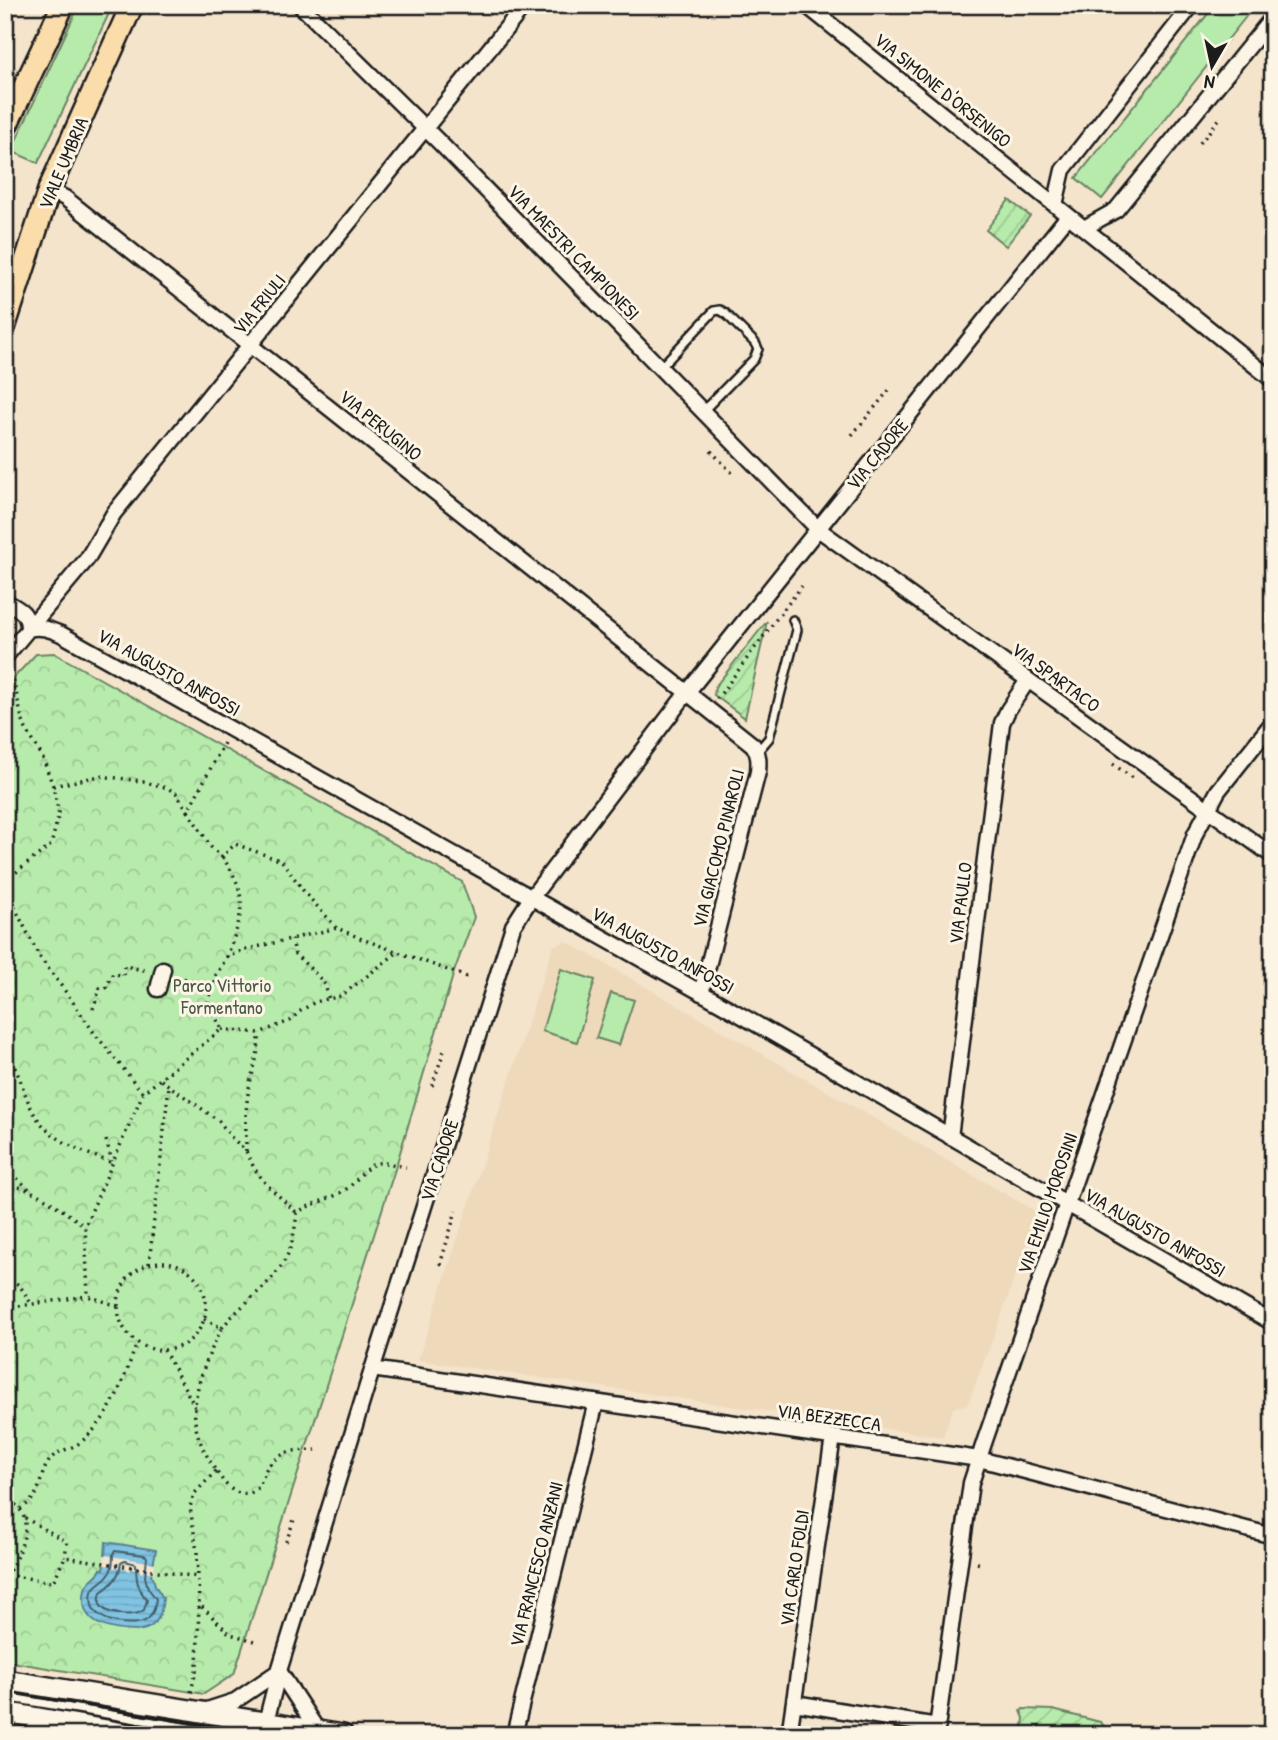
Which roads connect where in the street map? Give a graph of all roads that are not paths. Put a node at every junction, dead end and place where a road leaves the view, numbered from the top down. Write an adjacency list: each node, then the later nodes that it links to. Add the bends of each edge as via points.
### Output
1 (62, 5): 8 (main road)
2 (132, 5): 10 (main road, VIALE UMBRIA)
3 (300, 5): 9 (street, VIA MAESTRI CAMPIONESI)
4 (525, 5): 9 (street, VIA FRIULI)
5 (806, 5): 11 (street, VIA SIMONE D'ORSENIGO)
6 (1192, 5): 11 (street, via 1063,170)
7 (1273, 17): 13 (street, via 1116,210)
8 (5, 128)
9 (426, 128): 15 (street, VIA FRIULI); 16 (street, VIA MAESTRI CAMPIONESI)
10 (49, 190): 14 (main road, VIALE UMBRIA); 15 (street, VIA PERUGINO)
11 (1055, 205): 12 (street)
12 (1068, 216): 13 (street); 19 (street, VIA CADORE)
13 (1084, 228): 17 (street)
14 (5, 325)
15 (250, 346): 22 (street, VIA FRIULI, via 114,513 87,559); 25 (street, VIA PERUGINO)
16 (660, 368): 18 (street, VIA MAESTRI CAMPIONESI); 18 (lane, via 714,311 725,313 755,343 754,359)
17 (1273, 380)
18 (702, 411): 19 (street, VIA MAESTRI CAMPIONESI)
19 (818, 528): 24 (street, VIA SPARTACO); 25 (street, VIA CADORE)
20 (5, 601): 22 (street, via 24,613)
21 (793, 620): 27 (lane, via 797,630 769,738)
22 (28, 629): 23 (street, VIA FRIULI); 30 (street, VIA AUGUSTO ANFOSSI, via 46,627 61,634)
23 (5, 657)
24 (1028, 680): 28 (street, VIA SPARTACO); 34 (street, VIA PAULLO, via 1002,723)
25 (686, 694): 27 (street); 30 (street, VIA CADORE)
26 (1273, 722): 28 (street, VIA EMILIO MOROSINI)
27 (757, 752): 33 (street, VIA GIACOMO PINAROLI, via 758,772)
28 (1208, 809): 29 (street, VIA SPARTACO); 35 (street, VIA EMILIO MOROSINI, via 1195,834)
29 (1273, 856)
30 (531, 898): 33 (street, VIA AUGUSTO ANFOSSI); 37 (street, VIA CADORE, via 513,926)
31 (163, 970): 32 (street)
32 (158, 989)
33 (701, 993): 34 (street, VIA AUGUSTO ANFOSSI)
34 (950, 1138): 35 (street, VIA AUGUSTO ANFOSSI)
35 (1067, 1204): 36 (street, VIA AUGUSTO ANFOSSI); 40 (street, VIA EMILIO MOROSINI)
36 (1273, 1323)
37 (372, 1369): 38 (street, VIA BEZZECCA); 42 (street, VIA CADORE)
38 (596, 1402): 39 (street, VIA BEZZECCA); 54 (street, VIA FRANCESCO ANZANI)
39 (833, 1437): 40 (street, VIA BEZZECCA); 45 (street, VIA CARLO FOLDI)
40 (979, 1459): 41 (street, VIA BEZZECCA); 49 (street, VIA EMILIO MOROSINI, via 971,1483)
41 (1273, 1536)
42 (279, 1671): 47 (street, via 235,1700); 48 (street, VIA CADORE); 50 (street)
43 (5, 1680): 47 (main road)
44 (5, 1697): 52 (lane)
45 (794, 1703): 49 (street); 55 (street, VIA CARLO FOLDI)
46 (5, 1712): 51 (main road)
47 (202, 1712): 48 (main road)
48 (264, 1729): 50 (main road)
49 (937, 1730)
50 (318, 1731): 53 (main road)
51 (135, 1735)
52 (233, 1735)
53 (343, 1735)
54 (514, 1735)
55 (789, 1735)

